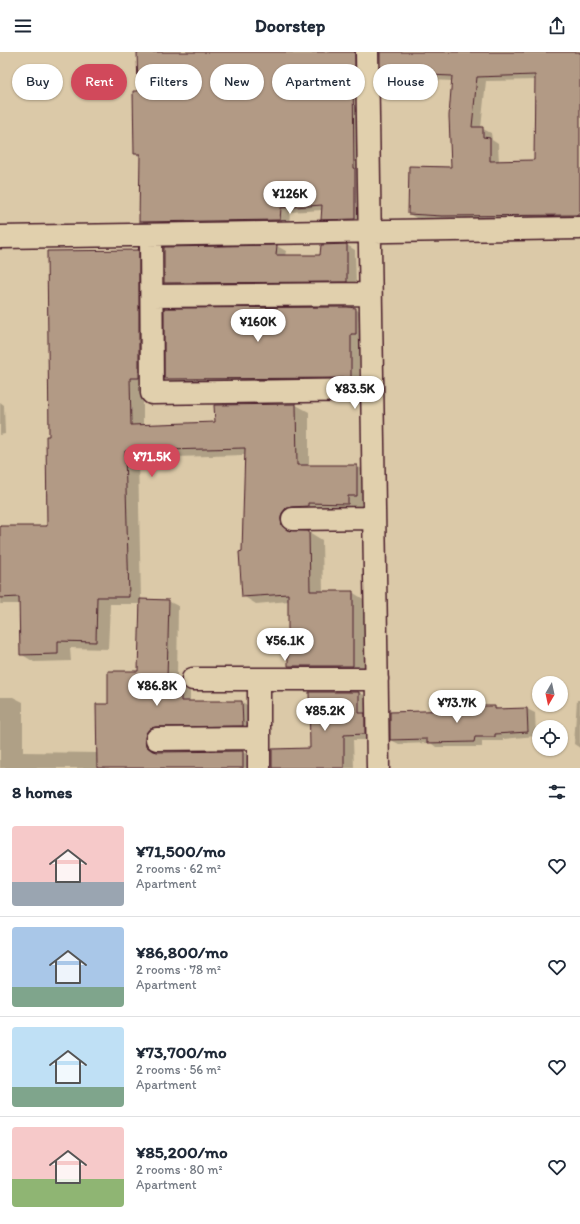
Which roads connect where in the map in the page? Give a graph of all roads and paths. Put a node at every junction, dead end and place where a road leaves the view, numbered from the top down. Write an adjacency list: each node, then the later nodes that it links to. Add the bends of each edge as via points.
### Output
1 (367, 52): 3 (street)
2 (580, 228): 3 (street)
3 (369, 231): 4 (street); 6 (street)
4 (151, 235): 5 (street); 7 (street)
5 (0, 237)
6 (370, 294): 7 (street); 8 (street)
7 (152, 296): 8 (street, via 152,393)
8 (372, 390): 9 (street)
9 (374, 518): 10 (street); 12 (street)
10 (293, 519)
11 (259, 679): 12 (street); 13 (street); 14 (street)
12 (377, 679): 17 (street)
13 (193, 680)
14 (259, 738): 15 (street); 16 (street)
15 (157, 739)
16 (259, 768)
17 (378, 768)

